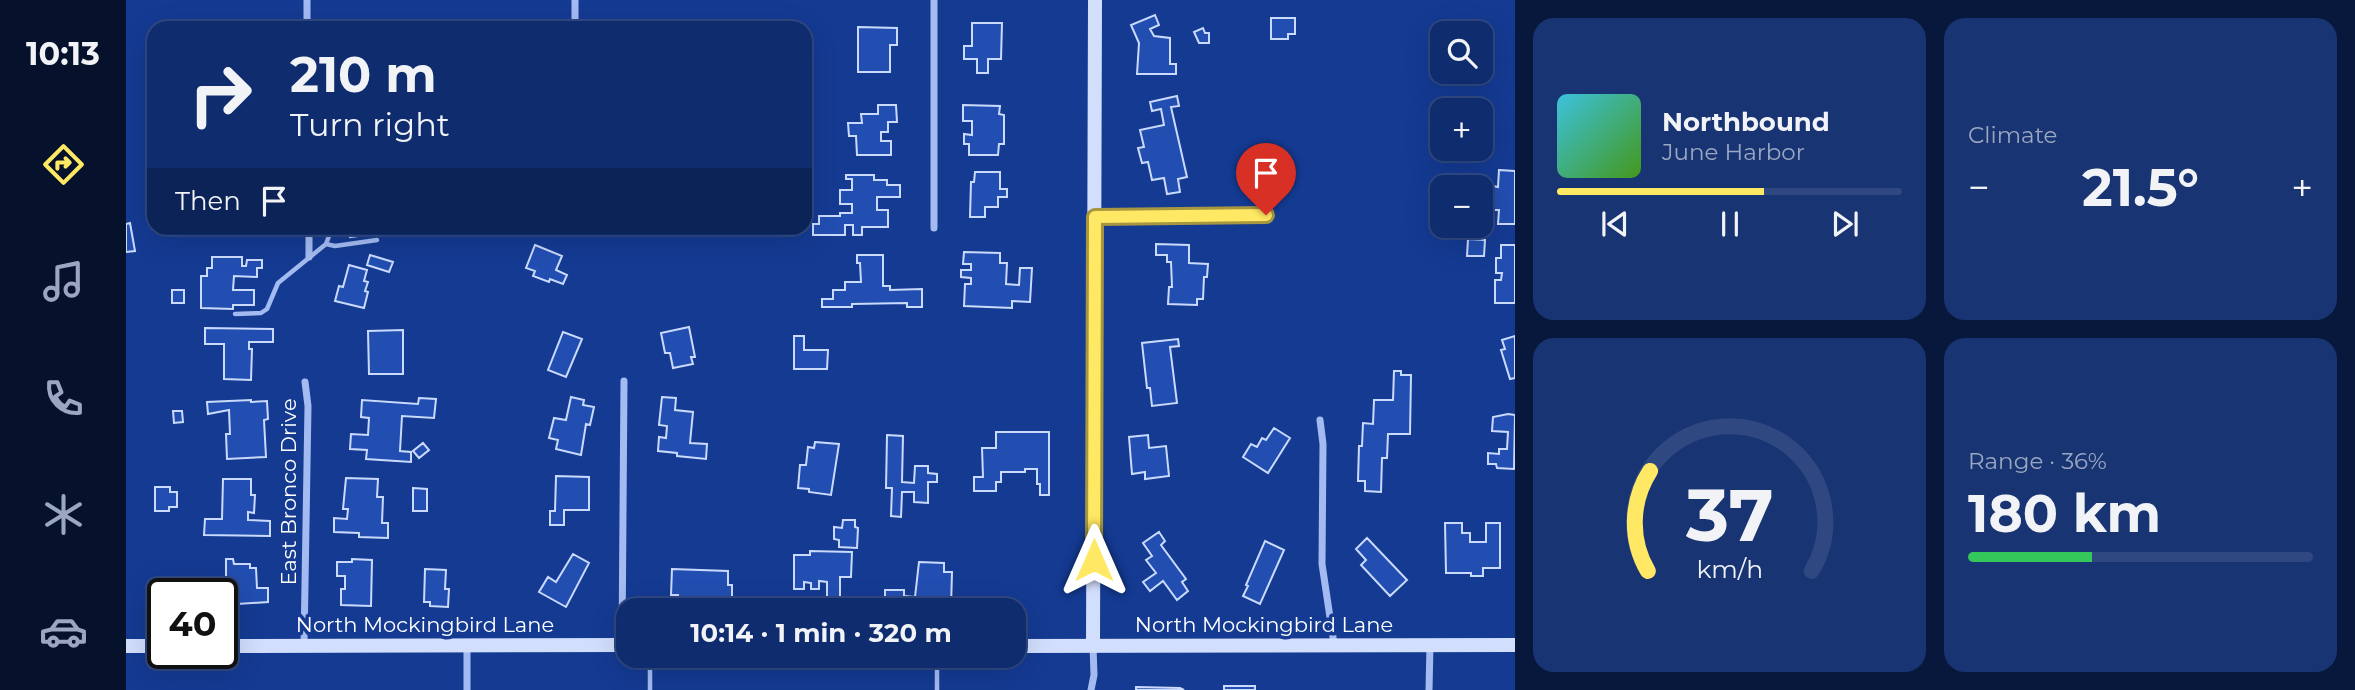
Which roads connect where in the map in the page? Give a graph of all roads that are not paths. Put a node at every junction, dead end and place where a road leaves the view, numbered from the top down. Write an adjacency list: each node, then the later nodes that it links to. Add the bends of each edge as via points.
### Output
1 (307, 0): 5 (street)
2 (575, 0): 6 (street)
3 (934, 0): 9 (street)
4 (1096, 0): 8 (street)
5 (307, 21)
6 (575, 21)
7 (1266, 215): 8 (street)
8 (1095, 217): 30 (street)
9 (934, 228)
10 (309, 235): 14 (street)
11 (329, 235): 13 (lane)
12 (377, 240): 13 (lane)
13 (326, 244): 14 (lane)
14 (309, 257): 15 (lane, via 278,283 267,309)
15 (235, 314)
16 (624, 381): 19 (street)
17 (305, 382): 20 (street, East Bronco Drive)
18 (1320, 420): 21 (street, via 1322,564)
19 (625, 598)
20 (304, 644): 22 (street, North Mockingbird Lane); 28 (street, North Mockingbird Lane)
21 (1334, 644): 24 (street, North Mockingbird Lane); 30 (street, North Mockingbird Lane)
22 (467, 645): 23 (street, North Mockingbird Lane); 33 (street)
23 (616, 645)
24 (1430, 645): 25 (street, North Mockingbird Lane); 37 (street)
25 (1515, 645)
26 (126, 646): 27 (street)
27 (147, 646)
28 (238, 646)
29 (1026, 646): 30 (street, North Mockingbird Lane)
30 (1093, 646): 36 (street)
31 (650, 668): 34 (lane)
32 (937, 668): 35 (lane)
33 (467, 690)
34 (650, 690)
35 (937, 690)
36 (1091, 690)
37 (1429, 690)

